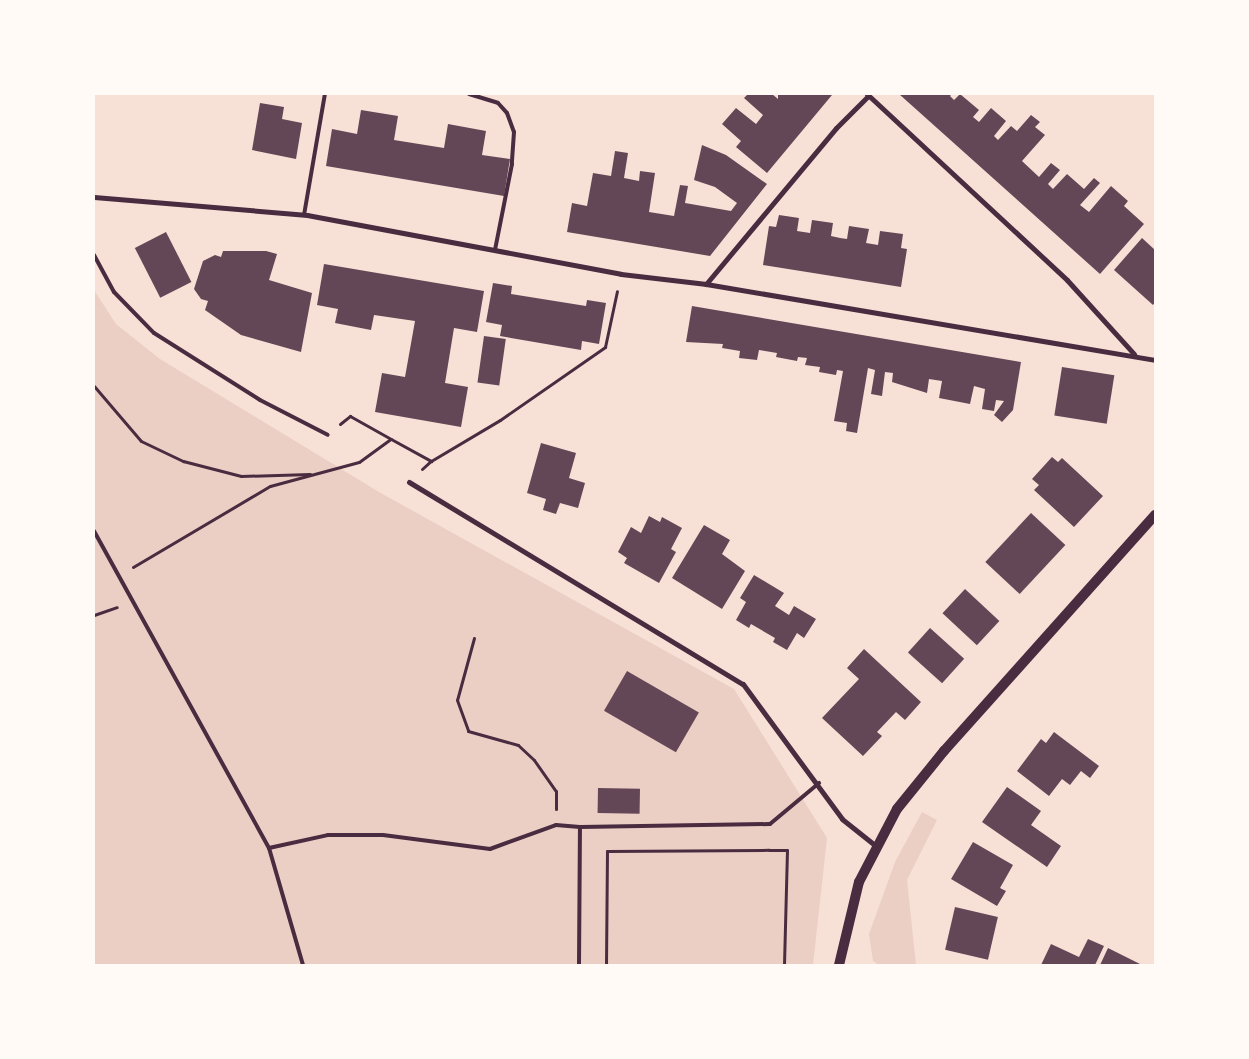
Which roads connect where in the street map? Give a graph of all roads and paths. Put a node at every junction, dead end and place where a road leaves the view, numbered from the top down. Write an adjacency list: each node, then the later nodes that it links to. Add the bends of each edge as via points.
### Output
1 (325, 94): 5 (lane)
2 (469, 94): 6 (lane, via 498,103 507,113 514,132 512,164)
3 (868, 95): 9 (street, via 836,128); 10 (street, via 1067,280)
4 (94, 197): 5 (street)
5 (304, 215): 6 (street)
6 (495, 250): 8 (street)
7 (94, 256): 13 (lane, via 114,292 154,333 260,400)
8 (620, 274): 9 (street); 14 (path, via 605,348 500,420 431,461)
9 (706, 284): 10 (street)
10 (1134, 354): 11 (street)
11 (1155, 360)
12 (94, 386): 15 (path, via 141,442 183,461 241,476)
13 (328, 435): 14 (path, via 350,416)
14 (391, 439): 15 (path, via 359,462)
15 (316, 474): 19 (path, via 270,486)
16 (409, 482): 23 (street, via 743,684)
17 (1155, 515): 26 (main road, via 918,782)
18 (94, 531): 19 (lane)
19 (118, 576): 20 (lane)
20 (132, 602): 21 (path); 27 (lane)
21 (94, 615)
22 (474, 638): 24 (path, via 457,700 468,731 518,745 534,760 556,791)
23 (819, 783): 25 (lane, via 770,824); 26 (street, via 842,819)
24 (556, 825): 25 (lane); 27 (lane, via 490,849 383,835 328,835)
25 (580, 827): 29 (lane)
26 (876, 846): 32 (main road, via 859,882)
27 (269, 848): 28 (lane)
28 (303, 965)
29 (579, 965)
30 (606, 965): 31 (path, via 607,851 787,850)
31 (784, 965)
32 (839, 965)

